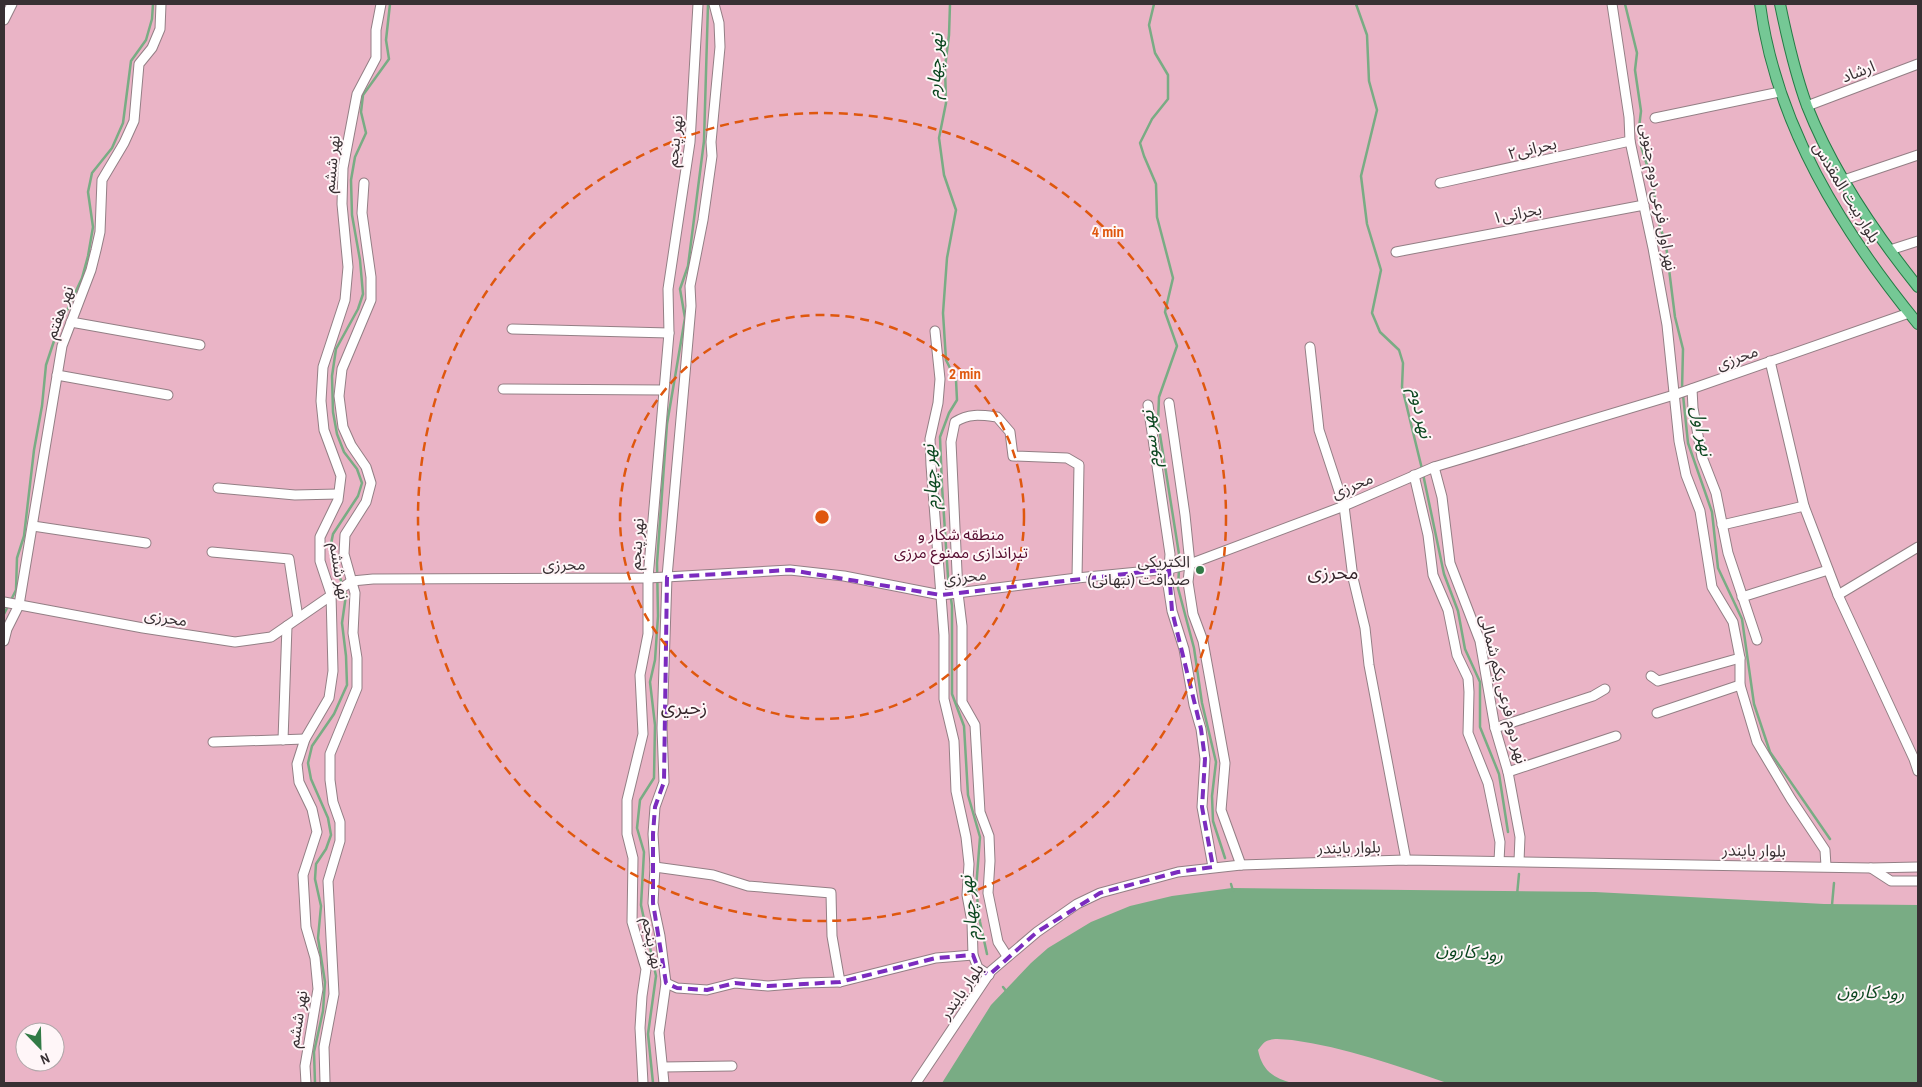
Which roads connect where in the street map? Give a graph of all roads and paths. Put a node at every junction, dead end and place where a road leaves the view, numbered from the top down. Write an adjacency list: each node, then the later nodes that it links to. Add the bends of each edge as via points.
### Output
1 (12, 4): 9 (street)
2 (161, 4): 26 (street, نهر هفتم, via 160,29 152,48 139,64 134,121 102,180 100,232 91,270)
3 (381, 4): 45 (street, نهر ششم, via 376,30 376,58 357,94 345,159 342,204 348,266 345,300 324,367 321,401 324,430 341,476)
4 (698, 4): 30 (street, نهر پنجم, via 690,142 668,289)
5 (714, 4): 57 (street, نهر پنجم, via 720,47 712,156 690,286 691,306)
6 (1612, 4): 14 (street, نهر اول فرعی دوم جنوبی)
7 (1760, 4): 11 (main road, بلوار بیت المقدس)
8 (1780, 4): 12 (main road, بلوار بیت المقدس)
9 (4, 20)
10 (1918, 64): 12 (street, ارشاد)
11 (1780, 92): 13 (street); 25 (main road, بلوار بیت المقدس, via 1804,150 1829,197 1859,245)
12 (1807, 106): 16 (main road, بلوار بیت المقدس)
13 (1655, 118)
14 (1630, 141): 18 (street, بحرانی۲); 19 (street, نهر اول فرعی دوم جنوبی)
15 (1918, 154): 16 (street)
16 (1844, 180): 21 (main road, بلوار بیت المقدس)
17 (364, 183): 59 (street, via 362,213 371,277 370,300 342,369 339,396 343,427 366,468 370,483 366,502 345,535 344,554)
18 (1440, 183)
19 (1644, 205): 22 (street, بحرانی۱); 39 (street, نهر اول فرعی دوم جنوبی, via 1667,325)
20 (1918, 241): 21 (street)
21 (1890, 250): 23 (main road, بلوار بیت المقدس)
22 (1396, 252)
23 (1918, 287)
24 (1918, 306): 25 (main road)
25 (1909, 313): 27 (main road, بلوار بیت المقدس); 33 (street, محرزی)
26 (70, 322): 31 (street); 34 (street, نهر هفتم)
27 (1918, 324)
28 (512, 329): 30 (street)
29 (935, 331): 61 (street, via 940,379 930,439 931,465)
30 (669, 333): 36 (street, نهر پنجم)
31 (200, 345)
32 (1310, 347): 46 (street, via 1319,430)
33 (1770, 361): 37 (street, محرزی); 47 (street)
34 (57, 374): 38 (street); 49 (street, نهر هفتم)
35 (503, 388): 36 (street)
36 (663, 390): 56 (street, نهر پنجم)
37 (1690, 390): 39 (street, محرزی); 48 (street, via 1702,457 1716,494)
38 (168, 395)
39 (1676, 395): 42 (street, محرزی); 70 (street, نهر اول فرعی دوم جنوبی, via 1679,441 1686,475 1700,511 1712,587 1733,622)
40 (1169, 403): 53 (street, via 1185,515)
41 (1148, 405): 54 (street)
42 (1431, 468): 43 (street, محرزی); 75 (street, نهر دوم فرعی یکم شمالی, via 1442,497 1450,563 1480,642)
43 (1416, 474): 46 (street, محرزی); 83 (street, via 1433,575 1448,610 1457,655 1468,678 1468,733 1488,784 1500,842)
44 (218, 488): 45 (street, via 295,495)
45 (338, 494): 60 (street, نهر ششم, via 320,537 320,561)
46 (1344, 506): 53 (street, محرزی); 82 (street, via 1353,578 1365,628 1369,665)
47 (1804, 506): 48 (street); 55 (street)
48 (1722, 525): 63 (street)
49 (33, 526): 50 (street); 65 (street, نهر هفتم)
50 (146, 543)
51 (1918, 547): 62 (street)
52 (212, 552): 66 (street, via 290,558)
53 (1187, 565): 54 (street, محرزی); 85 (street, via 1193,614 1203,641 1225,763 1221,810)
54 (1171, 569): 58 (street, محرزی); 89 (street, via 1168,584 1172,611 1184,649 1201,729 1205,759 1202,808)
55 (1828, 570): 62 (street); 63 (street)
56 (650, 578): 57 (street, محرزی); 59 (street, محرزی, via 373,579); 101 (street, نهر پنجم, via 648,634 640,675 644,734 627,800 627,834 633,858 632,922 646,969 640,1028)
57 (664, 578): 61 (street, محرزی, via 790,570); 87 (street, نهر پنجم, via 664,782 655,807)
58 (1077, 578): 61 (street, محرزی); 61 (street, via 1079,465 1067,458 1014,456 1010,432 997,417 964,416 955,422 951,442)
59 (350, 583): 60 (street, محرزی); 99 (street, via 356,593 353,633 357,688 330,754 330,780 340,822 340,841 328,881 334,994 324,1047)
60 (334, 593): 66 (street, محرزی); 77 (street, نهر ششم, via 330,698)
61 (950, 594): 92 (street, via 944,635 944,699 954,741 956,791 966,837 966,895 972,922); 93 (street, via 962,626 962,702 975,725 980,812 989,836 988,894 998,942)
62 (1838, 595): 80 (street)
63 (1742, 597): 68 (street)
64 (4, 602): 65 (street, محرزی)
65 (17, 604): 67 (street, محرزی, via 235,642 271,637); 69 (street, نهر هفتم)
66 (298, 618): 67 (street, محرزی)
67 (288, 626): 78 (street)
68 (1757, 640)
69 (4, 641)
70 (1740, 658): 71 (street, via 1658,681); 72 (street, نهر اول فرعی دوم جنوبی)
71 (1651, 676)
72 (1740, 685): 74 (street); 86 (street, نهر اول فرعی دوم جنوبی, via 1757,742 1824,850)
73 (1606, 689): 75 (street)
74 (1657, 712)
75 (1495, 728): 81 (street, نهر دوم فرعی یکم شمالی)
76 (1616, 736): 81 (street)
77 (305, 739): 78 (street); 100 (street, نهر ششم, via 297,764 299,782 312,809 317,832 303,875 306,927 315,958 318,988 305,1066)
78 (283, 740): 79 (street)
79 (213, 742)
80 (1918, 771)
81 (1508, 772): 84 (street, نهر دوم فرعی یکم شمالی, via 1520,837)
82 (1406, 860): 83 (street, بلوار بایندر); 85 (street, بلوار بایندر)
83 (1499, 861): 84 (street, بلوار بایندر)
84 (1519, 861): 86 (street, بلوار بایندر)
85 (1241, 865): 89 (street, بلوار بایندر)
86 (1826, 866): 90 (street, بلوار بایندر)
87 (655, 867): 95 (street, via 713,875 748,886 831,893 832,936); 96 (street, نهر پنجم, via 653,903)
88 (1918, 867): 90 (street, بلوار بایندر)
89 (1213, 868): 93 (street, بلوار بایندر, via 1178,872 1100,893 1077,904)
90 (1871, 868): 91 (street, بلوار بایندر, via 1891,881)
91 (1918, 881)
92 (973, 955): 94 (street, via 978,968); 95 (street, via 936,958)
93 (1008, 956): 94 (street, بلوار بایندر)
94 (989, 975): 103 (street, بلوار بایندر)
95 (840, 982): 96 (street, via 768,986 735,983 707,990 677,988)
96 (666, 983): 98 (street, نهر پنجم, via 659,1033)
97 (732, 1066): 98 (street)
98 (663, 1067): 102 (street, نهر پنجم)
99 (326, 1082)
100 (306, 1083)
101 (643, 1083)
102 (664, 1083)
103 (916, 1083)

